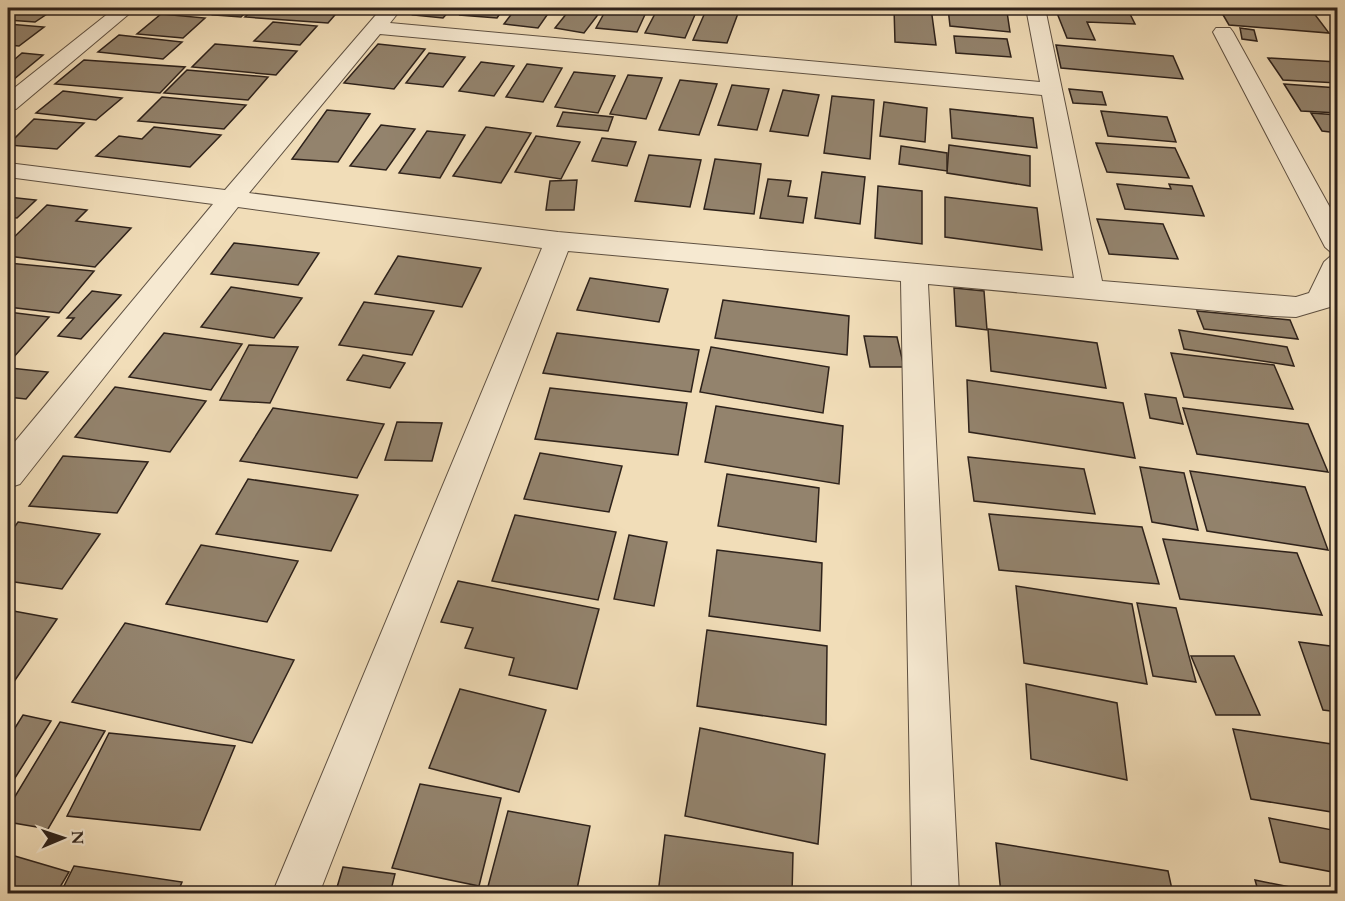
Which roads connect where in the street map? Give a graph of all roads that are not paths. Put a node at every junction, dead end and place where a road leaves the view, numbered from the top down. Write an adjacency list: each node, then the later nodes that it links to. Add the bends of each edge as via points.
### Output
1 (126, 8): 7 (street)
2 (393, 8): 4 (street)
3 (1036, 8): 6 (street)
4 (375, 28): 6 (street); 9 (street)
5 (1223, 32): 11 (street)
6 (1050, 89): 14 (street)
7 (8, 104)
8 (8, 171): 9 (street)
9 (231, 199): 10 (street); 16 (street)
10 (558, 241): 13 (street); 17 (street)
11 (1338, 247)
12 (1338, 262): 15 (street)
13 (914, 272): 14 (street); 18 (street)
14 (1090, 288): 15 (street)
15 (1329, 310)
16 (8, 474)
17 (295, 894)
18 (936, 894)

